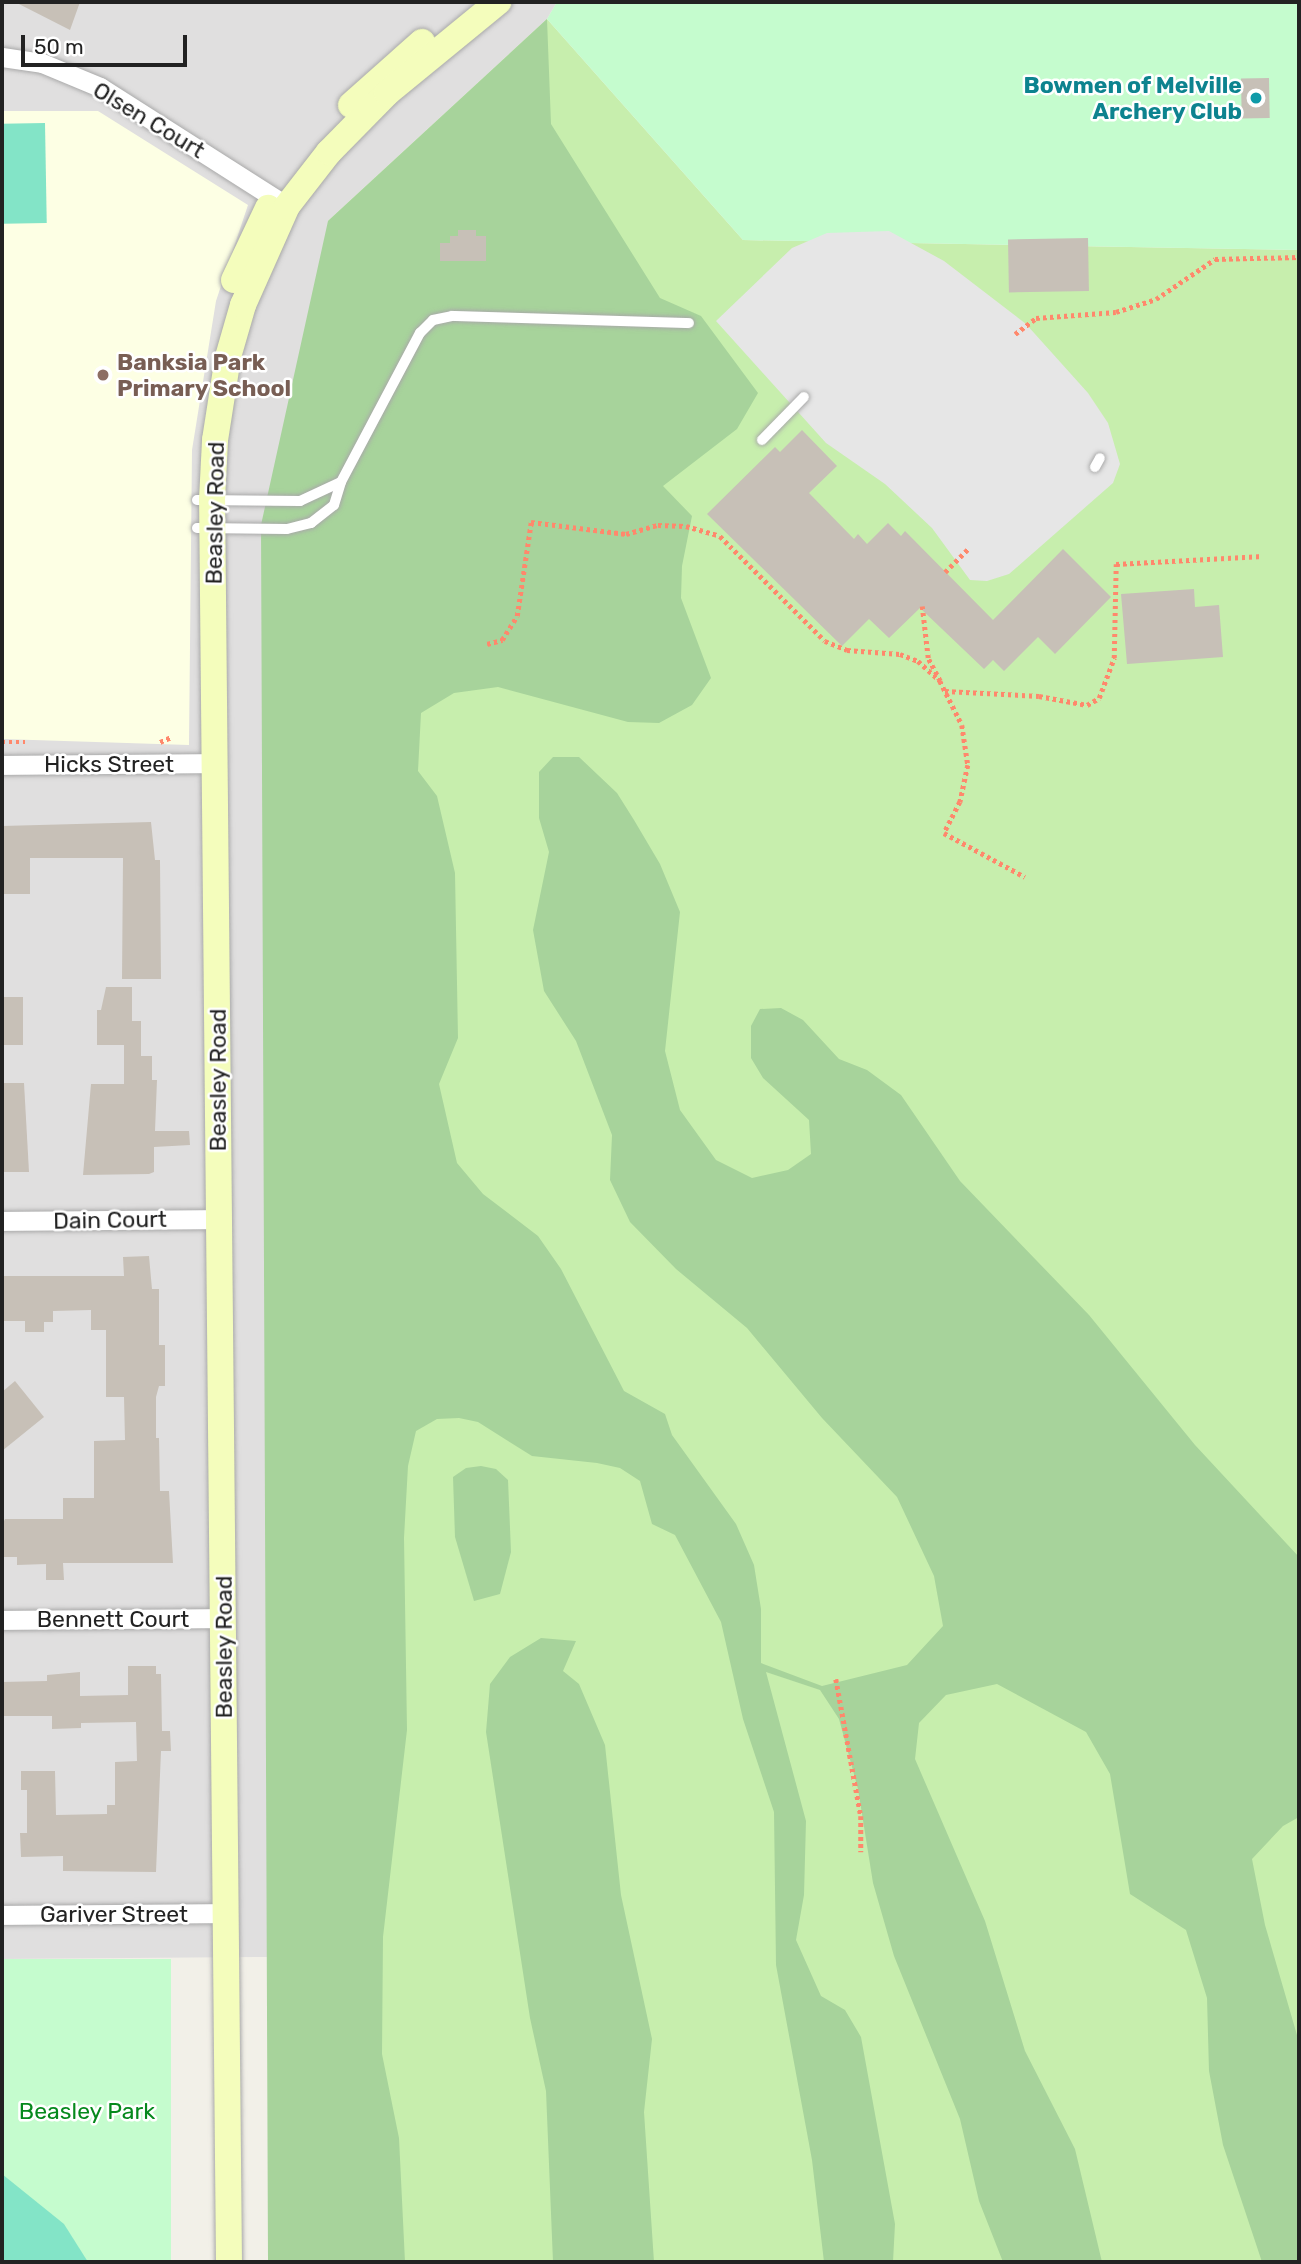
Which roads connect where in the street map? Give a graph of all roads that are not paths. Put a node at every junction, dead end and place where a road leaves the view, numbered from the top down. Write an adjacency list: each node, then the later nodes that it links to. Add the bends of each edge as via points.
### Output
1 (471, 2): 4 (main road, Beasley Road, via 378,78 315,141)
2 (498, 2): 4 (main road, Beasley Road, via 387,93)
3 (2, 57): 4 (street, Olsen Court, via 42,63 100,88)
4 (281, 202): 9 (main road, Beasley Road, via 236,275 212,356 199,438)
5 (689, 323): 8 (lane, via 452,316 433,320 420,333)
6 (804, 397): 7 (lane)
7 (762, 440)
8 (341, 482): 9 (lane, via 300,501); 10 (lane, via 334,505 311,523 287,528)
9 (205, 500): 10 (main road, Beasley Road)
10 (205, 528): 11 (main road, Beasley Road)
11 (209, 764): 12 (street, Hicks Street); 13 (main road, Beasley Road)
12 (2, 765)
13 (212, 1219): 14 (street, Dain Court); 15 (main road, Beasley Road)
14 (2, 1221)
15 (216, 1618): 16 (street, Bennett Court); 17 (main road, Beasley Road)
16 (2, 1620)
17 (219, 1913): 18 (street, Gariver Street); 19 (main road, Beasley Road); 20 (main road, Beasley Road)
18 (2, 1915)
19 (215, 2262)
20 (229, 2262)

